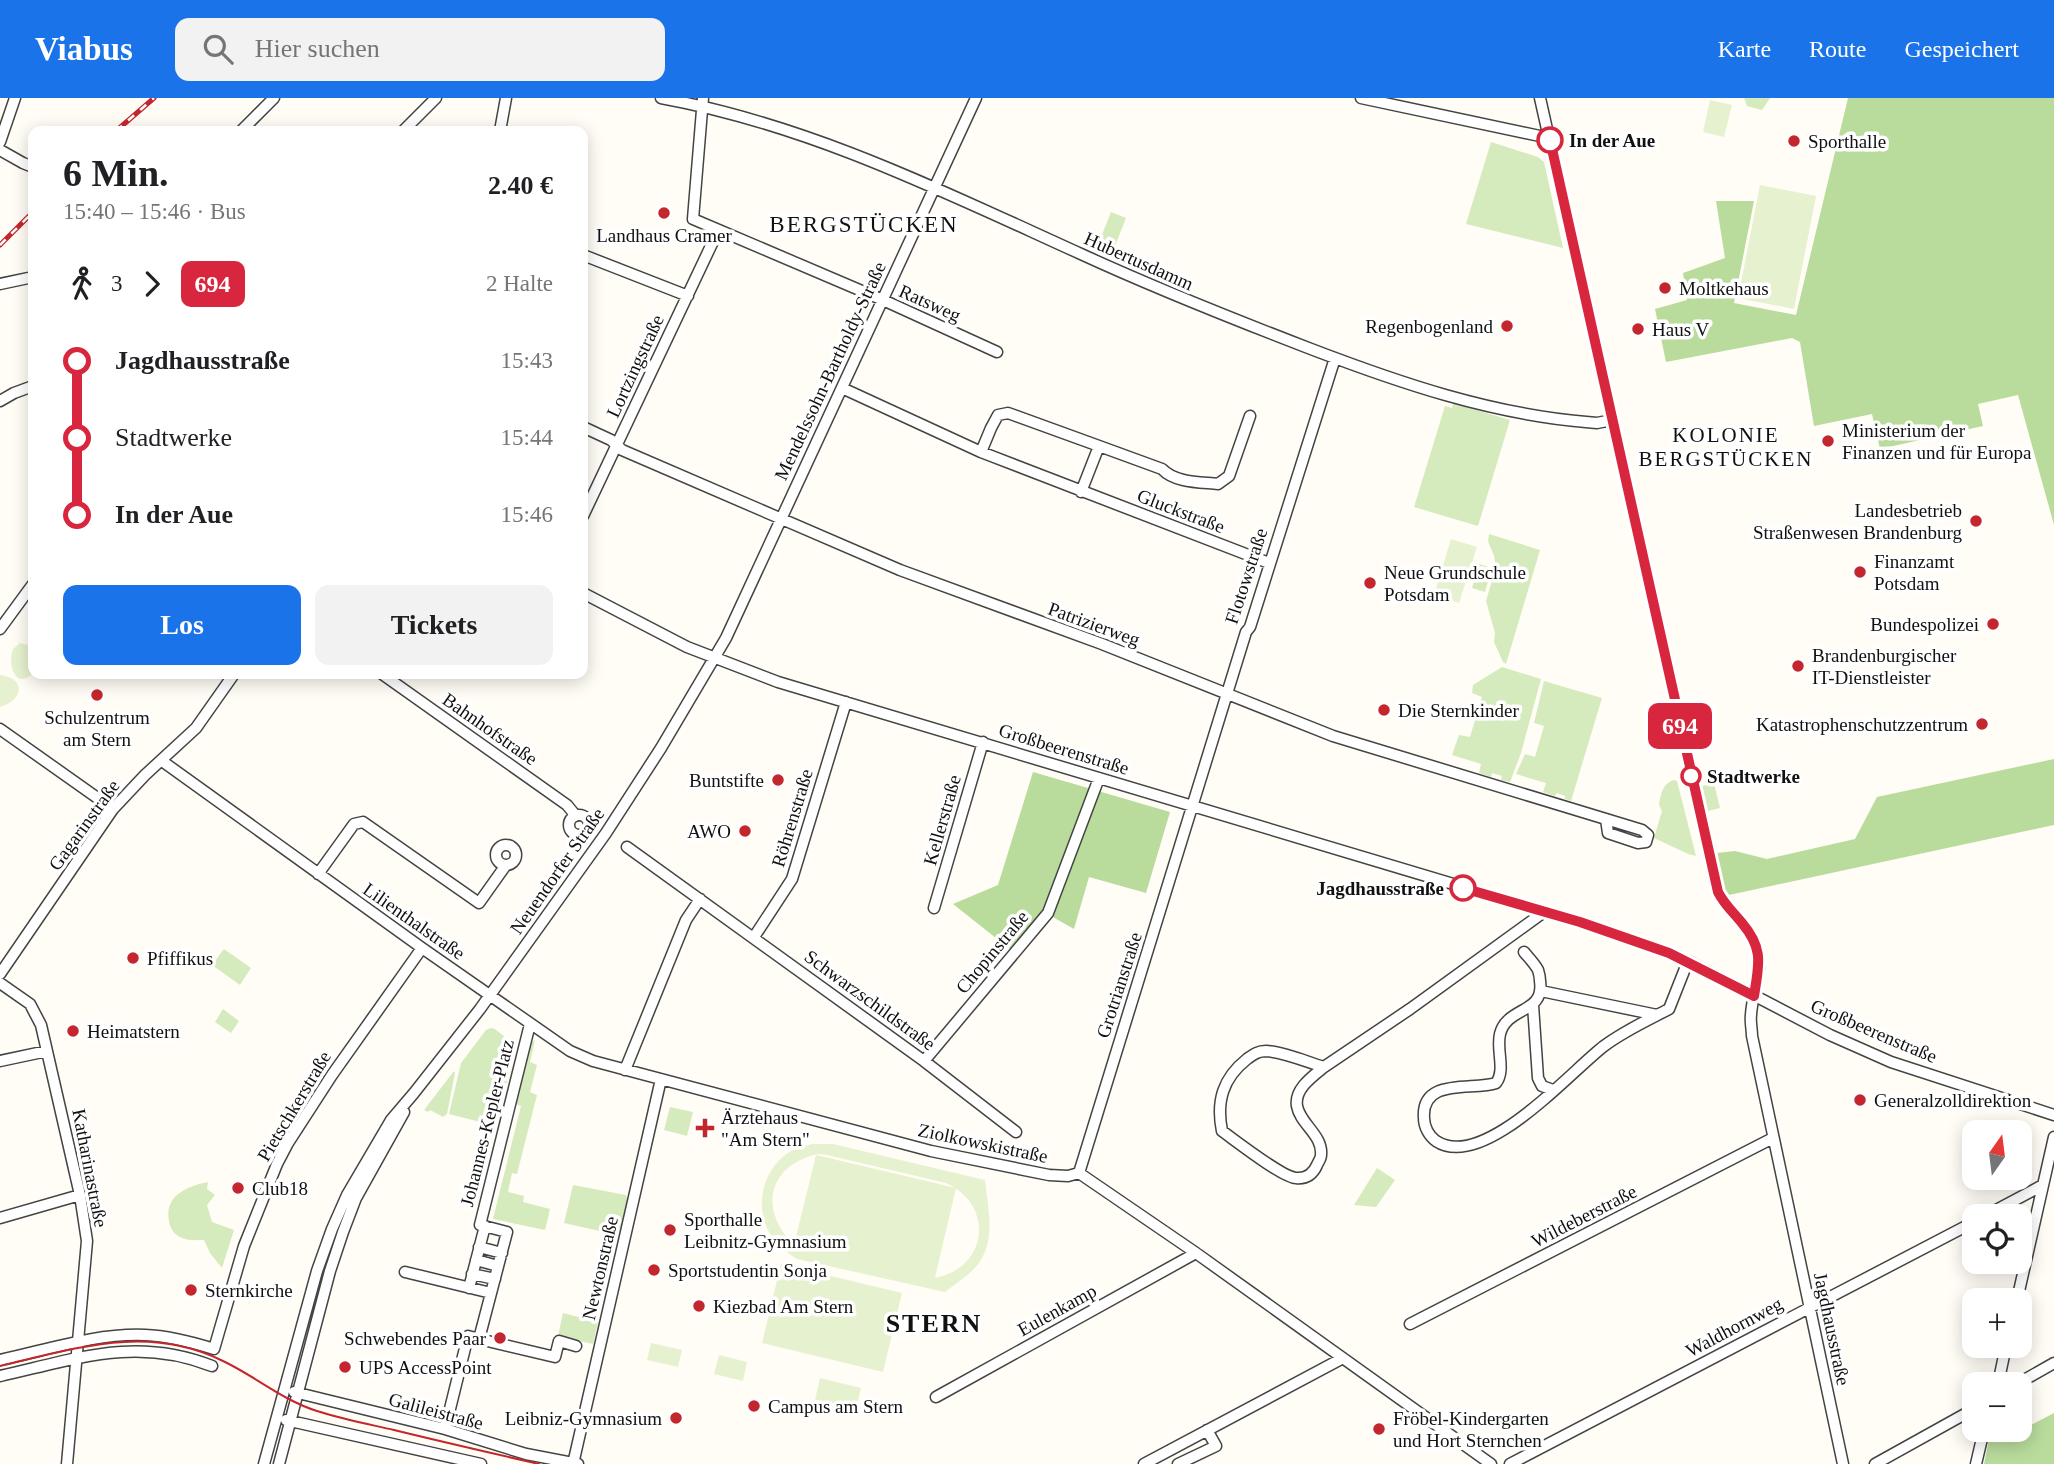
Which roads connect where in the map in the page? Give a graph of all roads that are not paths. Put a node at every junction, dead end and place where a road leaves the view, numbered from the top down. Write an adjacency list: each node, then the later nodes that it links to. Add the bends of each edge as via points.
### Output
1 (15, 98): 14 (street)
2 (274, 98): 10 (street)
3 (436, 98): 11 (street)
4 (506, 98): 12 (street)
5 (661, 98): 9 (street, Hubertusdamm)
6 (976, 98): 17 (street, Mendelssohn-Bartholdy-Straße)
7 (1361, 98): 13 (street)
8 (1540, 98): 13 (street, Jagdhausstraße)
9 (702, 102): 17 (street, Hubertusdamm, via 811,137); 18 (street, Ratsweg, via 693,219)
10 (246, 126)
11 (408, 126)
12 (501, 126)
13 (1549, 138): 30 (street, Jagdhausstraße)
14 (0, 142)
15 (0, 150): 16 (street)
16 (28, 165)
17 (935, 187): 23 (street, Mendelssohn-Bartholdy-Straße); 25 (street, Hubertusdamm, via 1197,305)
18 (718, 231): 22 (street, Lortzingstraße); 23 (street, Ratsweg)
19 (588, 257): 22 (street)
20 (28, 278): 21 (street)
21 (0, 284)
22 (688, 296): 32 (street, Lortzingstraße)
23 (883, 300): 24 (street, Ratsweg); 27 (street, Mendelssohn-Bartholdy-Straße)
24 (997, 352)
25 (1335, 358): 30 (street, Hubertusdamm, via 1515,413 1597,423); 38 (street, Flotowstraße)
26 (28, 388): 28 (street)
27 (842, 388): 34 (street, Gluckstraße); 37 (street, Mendelssohn-Bartholdy-Straße)
28 (0, 401)
29 (1250, 416): 33 (street, Gluckstraße, via 1229,476 1219,484 1184,480)
30 (1612, 420): 71 (street, Jagdhausstraße, via 1718,892 1757,947)
31 (588, 428): 32 (street, Patrizierweg)
32 (616, 445): 36 (street, Lortzingstraße); 37 (street, Patrizierweg)
33 (1098, 446): 34 (street, Gluckstraße, via 1008,413 998,415); 35 (street)
34 (981, 452): 35 (street, Gluckstraße)
35 (1081, 492): 38 (street, Gluckstraße)
36 (588, 505)
37 (781, 519): 44 (street, Mendelssohn-Bartholdy-Straße); 47 (street, Patrizierweg, via 900,570)
38 (1269, 563): 47 (street, Flotowstraße)
39 (28, 592): 42 (street)
40 (588, 596): 44 (street, Großbeerenstraße)
41 (0, 608): 42 (street)
42 (11, 617): 43 (street)
43 (1, 629)
44 (713, 658): 48 (street, Großbeerenstraße); 70 (street, Neuendorfer Straße, via 606,833)
45 (230, 679): 51 (street, Gagarinstraße, via 196,727)
46 (389, 679): 55 (street, Bahnhofstraße, via 567,805)
47 (1227, 694): 53 (street, Flotowstraße); 56 (street, Patrizierweg, via 1333,736)
48 (846, 702): 50 (street, Großbeerenstraße); 63 (street, Röhrenstraße, via 792,879)
49 (0, 729): 54 (street)
50 (983, 742): 52 (street, Großbeerenstraße); 61 (street, Kellerstraße)
51 (162, 761): 54 (street, Gagarinstraße); 59 (street, Lilienthalstraße)
52 (1099, 778): 53 (street, Großbeerenstraße); 77 (street, Chopinstraße, via 1048,914)
53 (1193, 807): 62 (street, Großbeerenstraße); 87 (street, Grotrianstraße)
54 (113, 809): 67 (street, Gagarinstraße)
55 (576, 816)
56 (1606, 819)
57 (627, 847): 60 (street, Schwarzschildstraße)
58 (506, 864): 59 (street, via 479,903 363,822 354,824)
59 (318, 874): 64 (street, Lilienthalstraße)
60 (700, 899): 63 (street, Schwarzschildstraße); 79 (street, via 686,920)
61 (934, 908)
62 (1544, 912): 66 (street, Großbeerenstraße); 78 (street)
63 (754, 937): 77 (street, Schwarzschildstraße)
64 (422, 948): 70 (street, Lilienthalstraße); 108 (street, Pietschkerstraße, via 332,1075 277,1164 244,1246 214,1349 147,1335)
65 (1524, 952): 69 (street, via 1538,971)
66 (1688, 961): 71 (street, Großbeerenstraße); 73 (street, via 1669,1009)
67 (0, 974)
68 (0, 983): 75 (street, Katharinastraße, via 30,1004)
69 (1541, 991): 72 (street); 73 (street)
70 (490, 996): 74 (street, Ziolkowskistraße); 82 (street, Neuendorfer Straße)
71 (1754, 996): 83 (street, Großbeerenstraße, via 1891,1062); 86 (street, Jagdhausstraße, via 1752,1037)
72 (1533, 1005): 81 (street, via 1538,1078 1542,1086); 81 (street, via 1511,1016 1503,1026 1501,1074 1496,1083 1444,1088 1427,1102 1424,1121 1439,1142 1470,1146 1518,1121)
73 (1658, 1015): 81 (street, via 1624,1031)
74 (530, 1024): 79 (street, Ziolkowskistraße, via 570,1051); 92 (street, Johannes-Kepler-Platz, via 480,1225)
75 (47, 1051): 76 (street); 89 (street, Katharinastraße)
76 (0, 1061)
77 (924, 1061): 84 (street, Schwarzschildstraße)
78 (1324, 1068): 78 (street, via 1257,1051 1228,1080 1219,1113 1222,1131 1293,1178 1314,1172 1321,1155 1318,1139 1297,1107 1308,1080)
79 (625, 1070): 80 (street, Ziolkowskistraße)
80 (662, 1079): 87 (street, Ziolkowskistraße, via 975,1161 1058,1177); 130 (street, Newtonstraße)
81 (1553, 1090)
82 (414, 1093): 117 (street, Neuendorfer Straße, via 374,1145 332,1228); 118 (street, Neuendorfer Straße, via 356,1198 330,1270)
83 (2054, 1115)
84 (1016, 1132)
85 (2054, 1137): 88 (street)
86 (1773, 1138): 105 (street, Jagdhausstraße); 106 (street, Wildeberstraße)
87 (1079, 1173): 96 (street)
88 (2043, 1185): 90 (street); 103 (street)
89 (80, 1195): 91 (street); 108 (street, Katharinastraße, via 87,1241)
90 (2007, 1204)
91 (0, 1218)
92 (485, 1226): 94 (street, Johannes-Kepler-Platz); 95 (street, Johannes-Kepler-Platz, via 507,1232)
93 (1962, 1228): 105 (street, Waldhornweg)
94 (479, 1247): 95 (street); 97 (street, Johannes-Kepler-Platz)
95 (502, 1253): 98 (street)
96 (1196, 1253): 110 (street); 119 (street, Eulenkamp)
97 (476, 1260): 98 (street); 100 (street, Johannes-Kepler-Platz)
98 (498, 1266): 101 (street)
99 (405, 1272): 102 (street)
100 (472, 1274): 101 (street); 102 (street, Johannes-Kepler-Platz)
101 (495, 1279): 104 (street)
102 (469, 1288): 104 (street)
103 (2020, 1288)
104 (491, 1293): 107 (street)
105 (1809, 1307): 134 (street, Waldhornweg); 135 (street, Jagdhausstraße)
106 (1410, 1324)
107 (480, 1339): 109 (street, via 555,1357 559,1342); 123 (street, via 468,1336)
108 (79, 1342): 111 (street, Katharinastraße); 112 (street)
109 (576, 1346)
110 (1343, 1358): 124 (street); 133 (street)
111 (77, 1359): 114 (street, via 145,1350 177,1354); 116 (street); 126 (street, Katharinastraße)
112 (0, 1360)
113 (2054, 1363): 115 (street)
114 (212, 1366)
115 (2032, 1375)
116 (0, 1376)
117 (284, 1390): 118 (street, Galileistraße); 121 (street, Neuendorfer Straße)
118 (297, 1393): 122 (street, Neuendorfer Straße); 123 (street, Galileistraße)
119 (936, 1397)
120 (1962, 1416): 136 (street)
121 (277, 1418): 122 (street); 127 (street, Neuendorfer Straße)
122 (290, 1421): 128 (street, Neuendorfer Straße); 129 (street)
123 (445, 1429): 130 (street, Galileistraße)
124 (1207, 1430): 131 (street); 132 (street, via 1216,1446)
125 (1981, 1442): 137 (street)
126 (67, 1464)
127 (264, 1464)
128 (279, 1464)
129 (481, 1464)
130 (575, 1464)
131 (1144, 1464)
132 (1178, 1464)
133 (1491, 1464)
134 (1510, 1464)
135 (1843, 1464)
136 (1875, 1464)
137 (1976, 1464)

